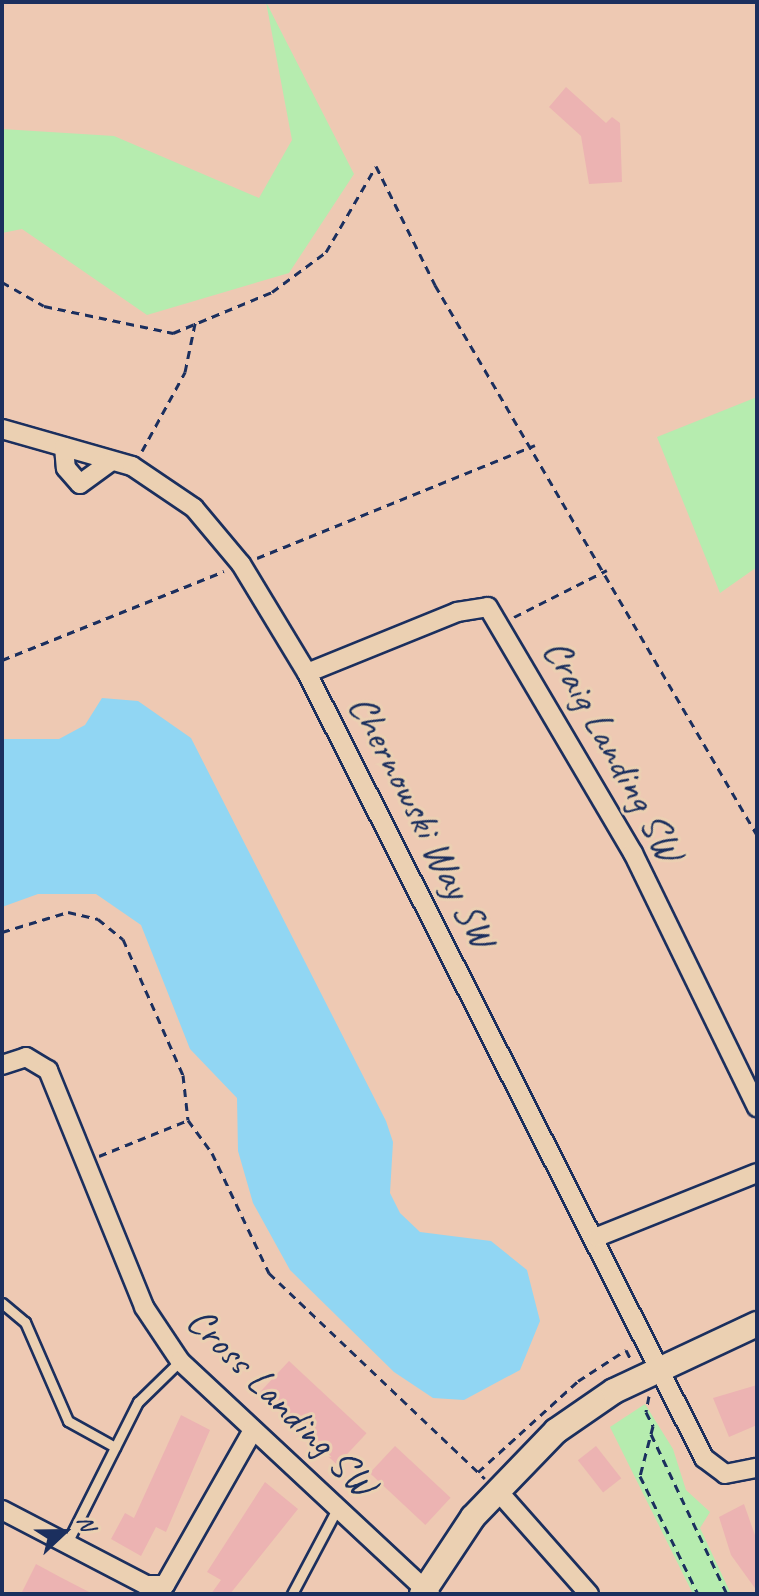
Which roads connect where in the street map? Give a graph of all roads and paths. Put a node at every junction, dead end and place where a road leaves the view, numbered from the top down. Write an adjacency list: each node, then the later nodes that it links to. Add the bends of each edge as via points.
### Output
1 (2, 282): 2 (path, via 44,306 148,332 173,333)
2 (196, 319): 4 (path, via 272,292 326,252 376,166 435,285); 7 (path, via 185,372)
3 (2, 429): 5 (street, Chernowski Way SW)
4 (535, 445): 8 (path); 9 (path)
5 (64, 447): 6 (street, Chernowski Way SW); 6 (street, via 66,468 80,484)
6 (112, 461): 7 (street, Chernowski Way SW)
7 (132, 466): 8 (street, Chernowski Way SW, via 194,508)
8 (241, 564): 11 (path); 12 (street, Chernowski Way SW)
9 (607, 570): 10 (path); 13 (path)
10 (501, 623): 12 (street, Craig Landing SW, via 488,607 475,606); 16 (street, Craig Landing SW, via 633,853)
11 (2, 660)
12 (307, 673): 20 (street, Chernowski Way SW)
13 (757, 835)
14 (2, 932): 17 (path, via 68,912 98,919 123,939 183,1075)
15 (2, 1065): 18 (street, Cross Landing SW, via 26,1057 43,1063)
16 (757, 1107)
17 (188, 1120): 18 (path); 29 (path, via 280,1287)
18 (87, 1161): 23 (street, Cross Landing SW, via 144,1307)
19 (757, 1173): 20 (street)
20 (597, 1237): 24 (street, Chernowski Way SW)
21 (2, 1303): 27 (lane, via 25,1322 68,1421)
22 (757, 1324): 24 (street)
23 (180, 1361): 25 (street, Cross Landing SW); 27 (lane, via 146,1389)
24 (651, 1373): 26 (path); 28 (street, Chernowski Way SW, via 708,1466 733,1475); 29 (path, via 626,1350 553,1401); 30 (street, via 556,1431)
25 (253, 1430): 31 (street, Cross Landing SW); 33 (street, via 165,1585 146,1585)
26 (651, 1434): 37 (path, via 640,1476); 38 (path)
27 (115, 1447): 33 (lane)
28 (757, 1468)
29 (478, 1473): 30 (path)
30 (497, 1490): 34 (street); 36 (street)
31 (337, 1509): 34 (street, Cross Landing SW); 35 (lane)
32 (2, 1510): 33 (street)
33 (67, 1543)
34 (426, 1593)
35 (292, 1594)
36 (589, 1594)
37 (698, 1594)
38 (727, 1594)

